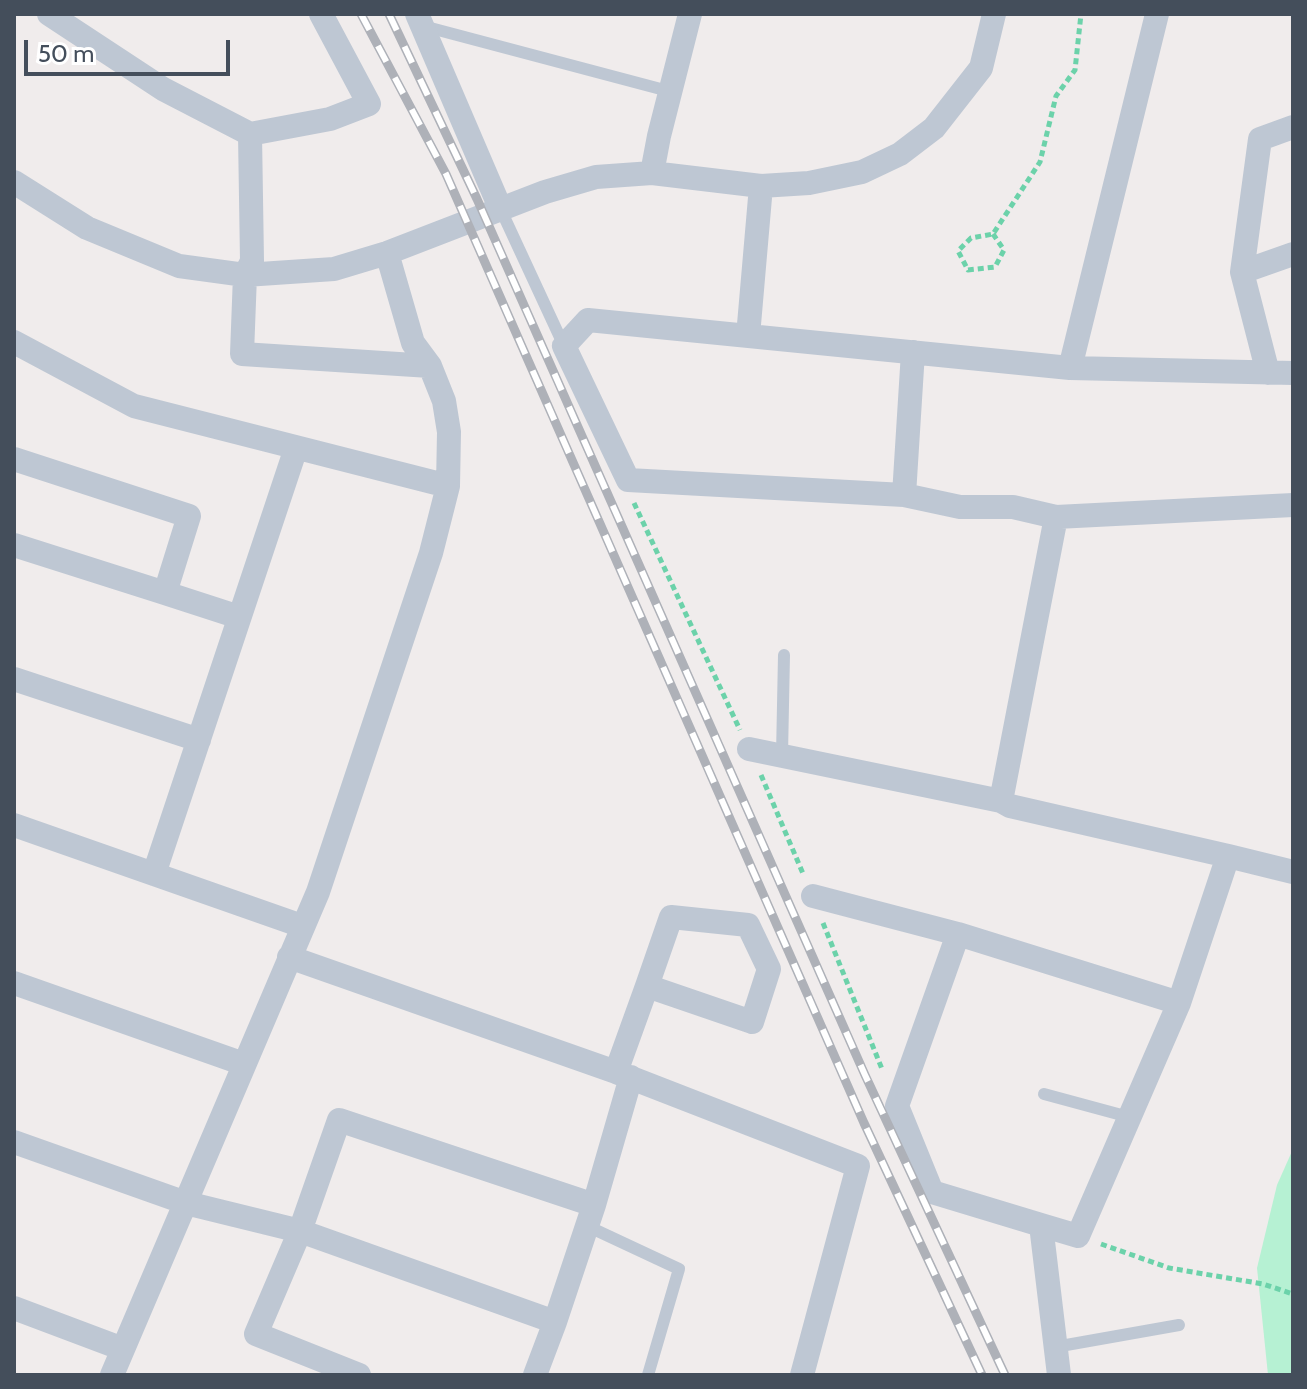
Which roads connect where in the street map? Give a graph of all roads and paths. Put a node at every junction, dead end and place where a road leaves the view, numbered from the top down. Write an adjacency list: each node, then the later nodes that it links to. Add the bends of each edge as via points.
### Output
1 (49, 14): 10 (street, via 163,89)
2 (321, 14): 10 (street, via 369,104 330,119)
3 (690, 14): 8 (street)
4 (994, 14): 13 (street, via 981,68 934,128 900,154 862,172)
5 (1081, 14): 15 (path, via 1075,70 1056,96 1040,162)
6 (1157, 14): 25 (street)
7 (420, 20): 8 (lane); 14 (street)
8 (672, 92): 11 (street)
9 (1293, 127): 18 (street, via 1260,139)
10 (250, 134): 19 (street, via 252,261)
11 (652, 173): 13 (street); 14 (street, via 596,177)
12 (14, 182): 19 (street, via 87,228 179,266)
13 (761, 186): 20 (street)
14 (501, 210): 16 (street); 22 (lane)
15 (993, 234): 15 (path, via 971,238 958,251 968,270 995,267 1004,250)
16 (387, 253): 19 (street, via 334,269); 24 (street, via 413,343)
17 (1293, 254): 18 (street)
18 (1242, 272): 26 (street)
19 (245, 275): 24 (street, via 242,354)
20 (748, 336): 22 (street, via 588,320); 23 (street)
21 (14, 342): 28 (street, via 134,406)
22 (564, 346): 30 (street)
23 (913, 352): 25 (street); 32 (street)
24 (430, 366): 31 (street, via 446,411)
25 (1070, 368): 26 (street)
26 (1268, 373): 27 (street)
27 (1293, 373)
28 (296, 448): 31 (street); 37 (street)
29 (14, 459): 36 (street, via 189,516)
30 (628, 480): 32 (street); 41 (path, via 629,493)
31 (448, 486): 49 (street, via 416,598)
32 (904, 495): 34 (street)
33 (1293, 505): 34 (street)
34 (1056, 517): 43 (street)
35 (14, 545): 36 (street)
36 (165, 593): 37 (street)
37 (239, 617): 40 (street)
38 (784, 655): 42 (lane)
39 (14, 679): 40 (street)
40 (199, 740): 47 (street)
41 (749, 749): 42 (street); 48 (path)
42 (782, 755): 43 (street)
43 (1001, 801): 45 (street)
44 (14, 825): 47 (street)
45 (1228, 856): 46 (street); 54 (street)
46 (1293, 872)
47 (154, 874): 49 (street)
48 (813, 896): 50 (street); 58 (path)
49 (302, 926): 51 (street)
50 (958, 934): 54 (street); 58 (street)
51 (289, 957): 55 (street); 56 (street)
52 (14, 983): 55 (street)
53 (647, 986): 53 (street, via 671,917 748,925 769,969 752,1022); 56 (street)
54 (1179, 1003): 59 (street)
55 (244, 1064): 61 (street)
56 (624, 1074): 62 (street); 76 (street, via 858,1166)
57 (1044, 1094): 59 (lane)
58 (897, 1106): 63 (street, via 932,1192)
59 (1129, 1117): 65 (street)
60 (14, 1142): 61 (street)
61 (186, 1203): 64 (street); 71 (street)
62 (591, 1215): 64 (street, via 339,1120); 68 (street); 75 (lane, via 679,1269)
63 (1041, 1225): 65 (street); 70 (street)
64 (300, 1231): 68 (street); 73 (street, via 256,1334)
65 (1078, 1236): 66 (path, via 1169,1268)
66 (1293, 1294)
67 (14, 1308): 71 (street)
68 (555, 1322): 74 (street)
69 (1179, 1325): 70 (lane)
70 (1055, 1347): 77 (street)
71 (123, 1349): 72 (street)
72 (112, 1375)
73 (359, 1375)
74 (535, 1375)
75 (648, 1375)
76 (802, 1375)
77 (1059, 1375)

